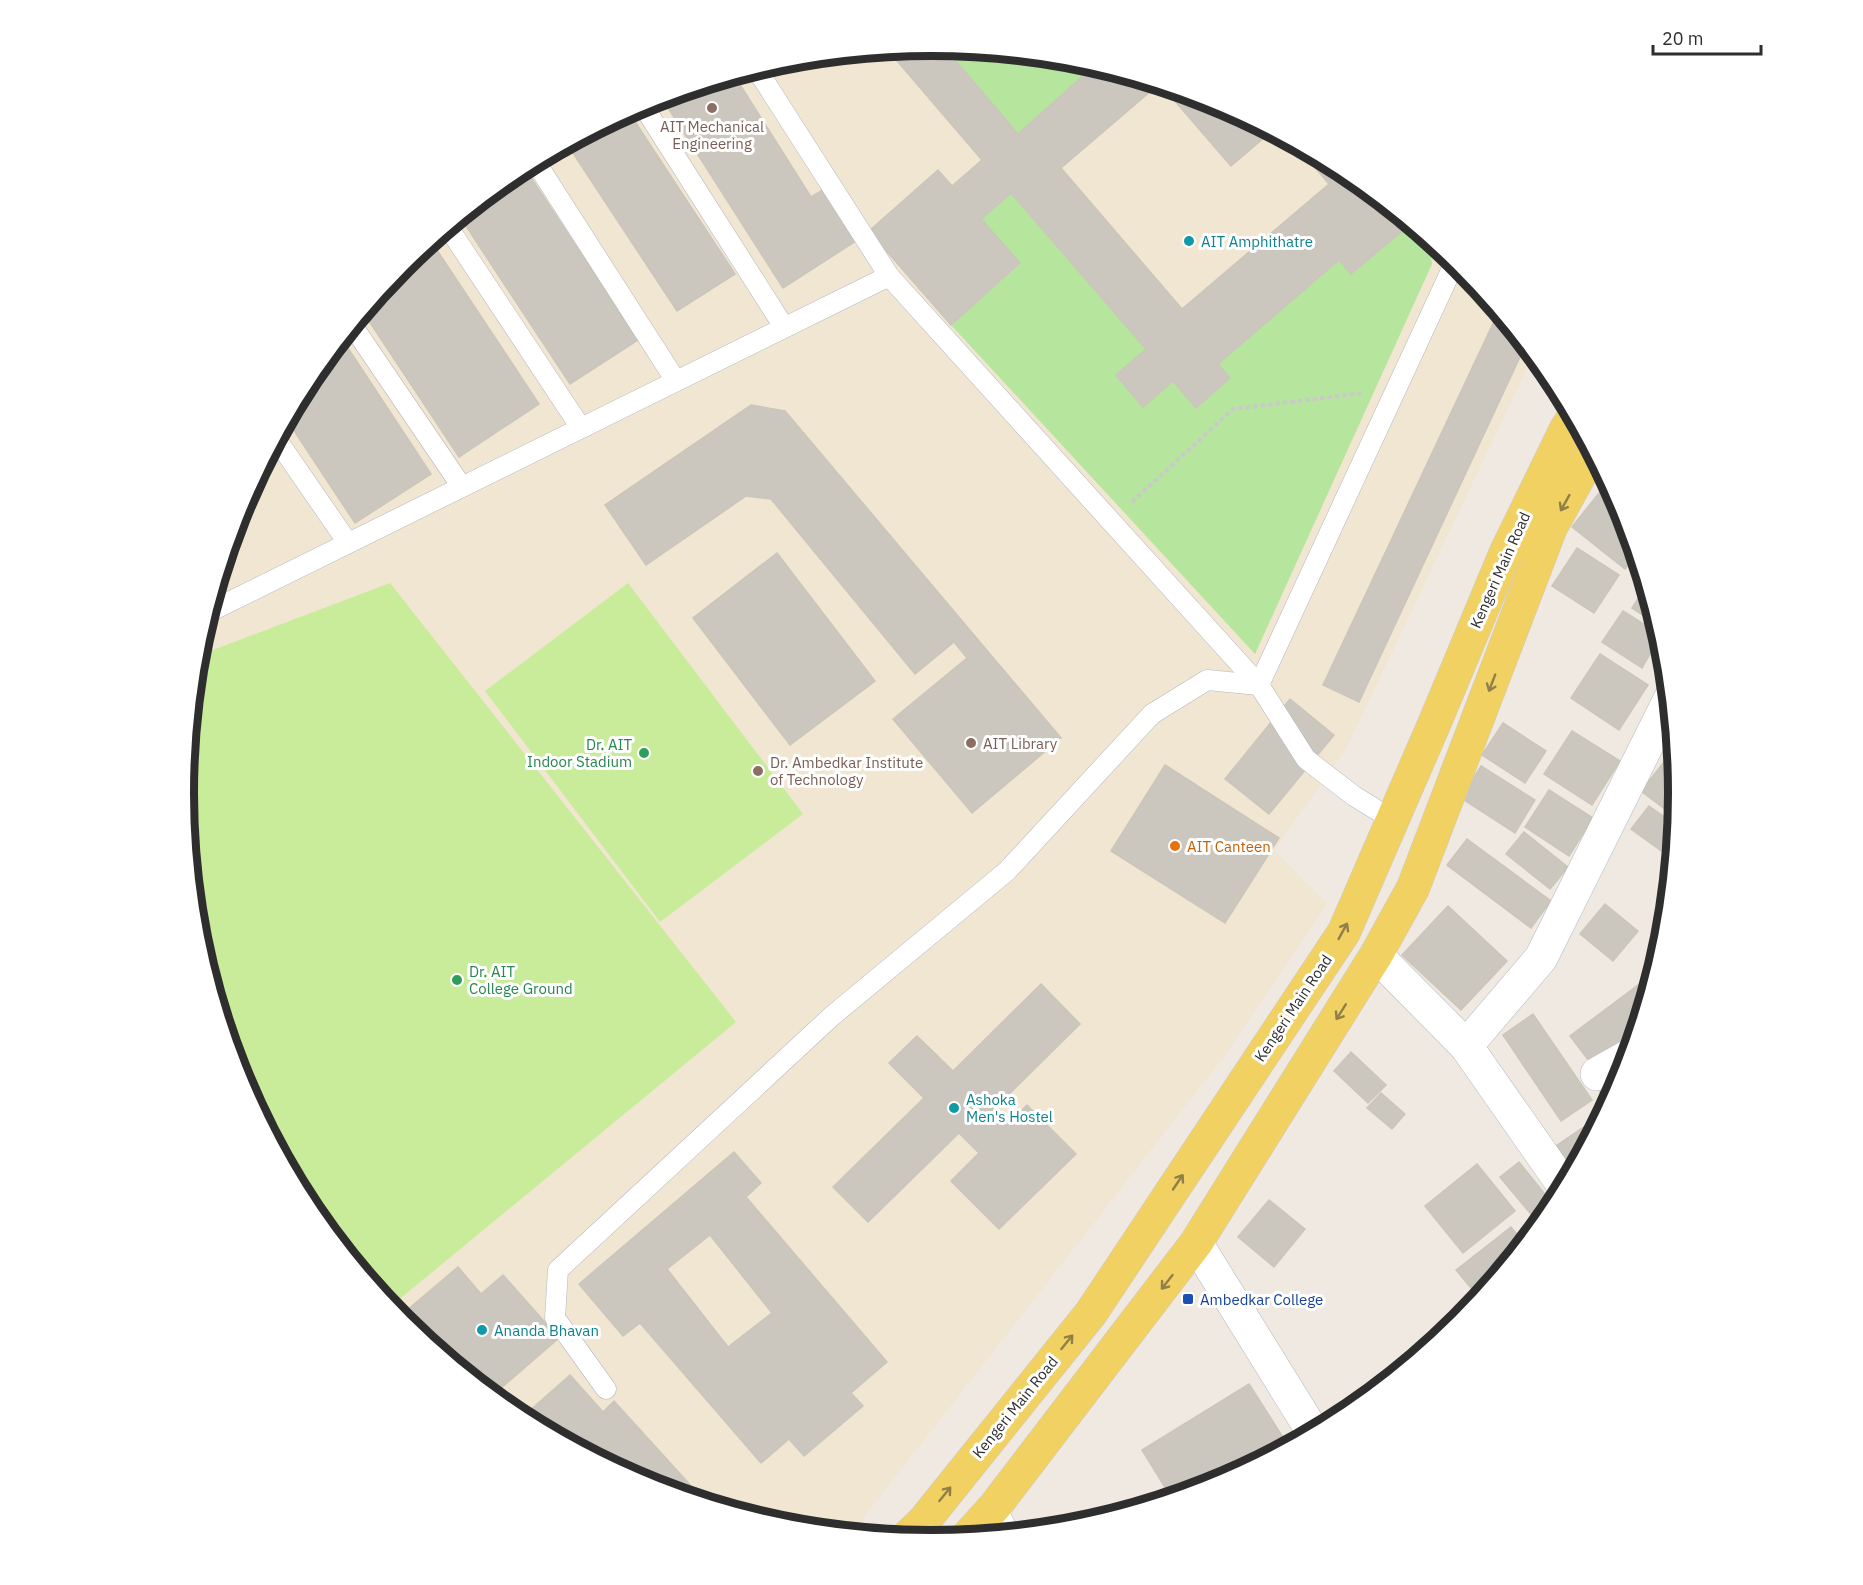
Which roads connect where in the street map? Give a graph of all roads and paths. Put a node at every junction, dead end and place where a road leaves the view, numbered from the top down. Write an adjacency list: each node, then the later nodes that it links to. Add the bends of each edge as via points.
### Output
1 (761, 76): 6 (lane)
2 (648, 113): 7 (lane)
3 (540, 169): 9 (lane)
4 (452, 233): 12 (lane)
5 (1451, 270): 10 (lane)
6 (889, 276): 7 (lane); 16 (lane)
7 (784, 327): 9 (lane)
8 (356, 332): 15 (lane)
9 (676, 381): 12 (lane)
10 (1396, 388): 16 (path, via 1233,409); 19 (lane)
11 (1570, 423): 21 (main road, Kengeri Main Road, via 1506,552)
12 (582, 428): 15 (lane)
13 (281, 447): 17 (lane)
14 (1588, 460): 23 (main road, Kengeri Main Road, one-way to 23, via 1551,527)
15 (462, 487): 17 (lane)
16 (1112, 521): 19 (lane)
17 (348, 543): 18 (lane)
18 (219, 607)
19 (1259, 685): 21 (lane, via 1306,759 1354,796); 30 (lane, via 1207,680 1152,714 1006,871 832,1016 558,1270 555,1318)
20 (1664, 712): 25 (street, via 1541,958)
21 (1393, 819): 22 (main road, Kengeri Main Road)
22 (1374, 865): 23 (main road); 34 (main road, Kengeri Main Road, one-way to 22, via 1091,1313 1344,932)
23 (1413, 888): 24 (main road, Kengeri Main Road)
24 (1376, 955): 25 (street); 29 (main road, Kengeri Main Road, one-way to 29)
25 (1466, 1046): 28 (street)
26 (1616, 1063): 27 (street)
27 (1597, 1074)
28 (1559, 1179)
29 (1196, 1243): 31 (street); 32 (main road, Kengeri Main Road, one-way to 32)
30 (606, 1389)
31 (1309, 1425)
32 (1002, 1519): 33 (main road, Kengeri Main Road)
33 (985, 1527)
34 (915, 1529)

